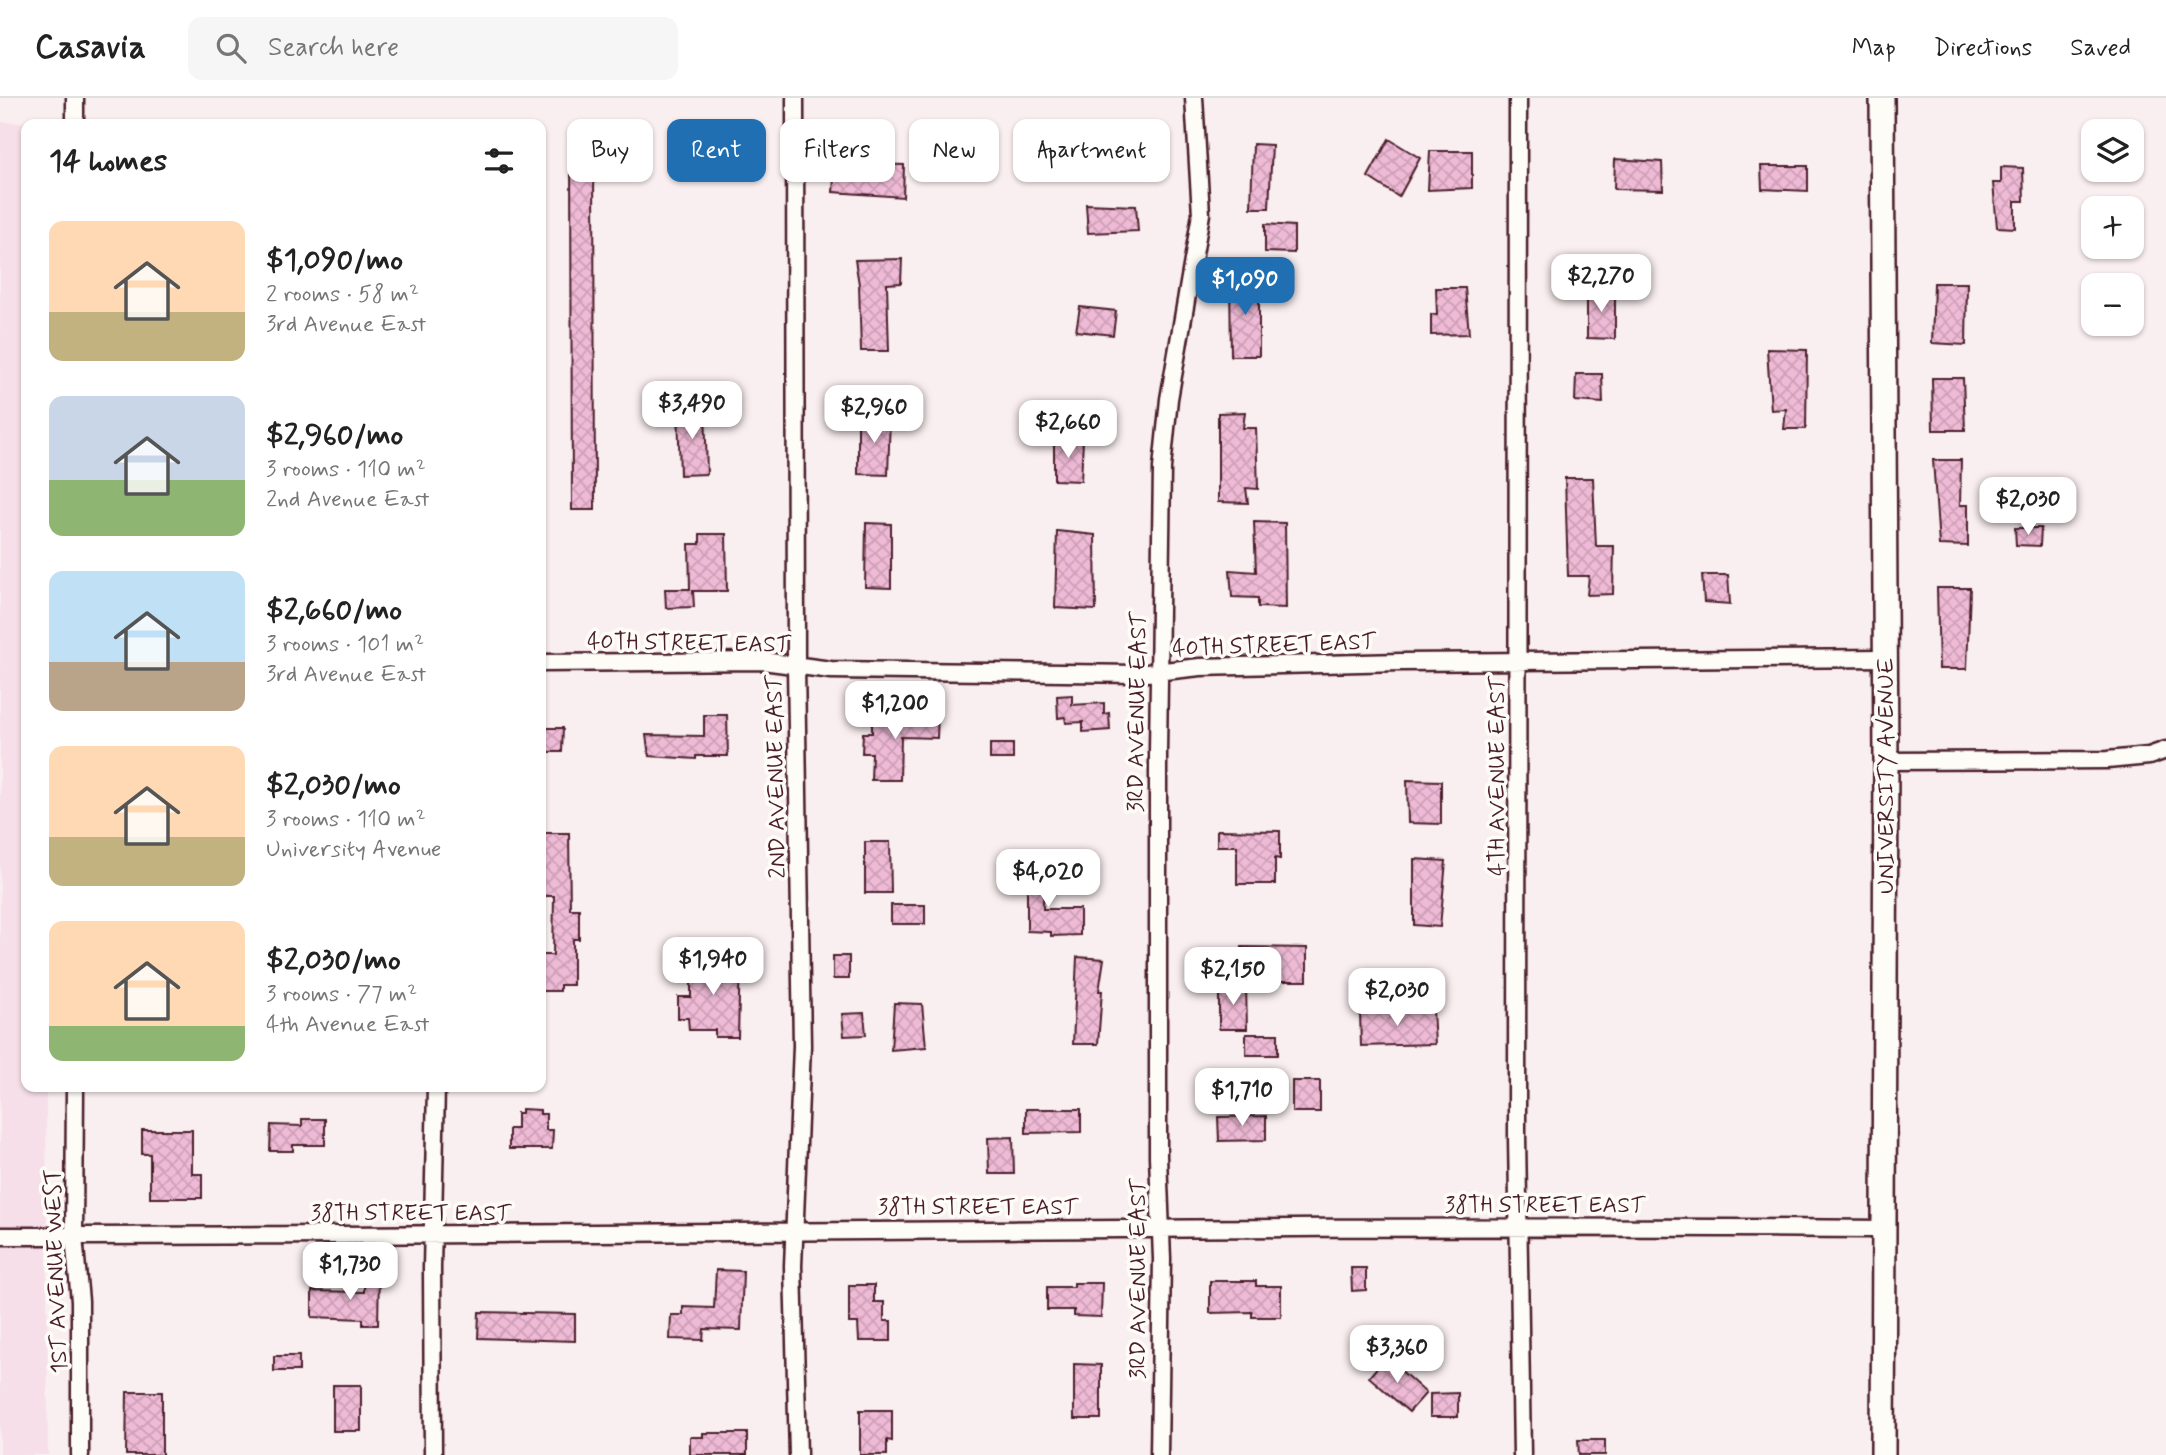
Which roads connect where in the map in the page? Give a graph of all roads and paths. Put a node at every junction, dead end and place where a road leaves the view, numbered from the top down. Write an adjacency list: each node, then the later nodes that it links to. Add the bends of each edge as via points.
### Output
1 (75, 98): 6 (street)
2 (795, 98): 10 (street, 2ND AVENUE EAST)
3 (1194, 98): 11 (street, 3RD AVENUE EAST, via 1201,214 1169,399 1162,468)
4 (1518, 98): 8 (street, 4TH AVENUE EAST)
5 (1882, 98): 7 (street, UNIVERSITY AVENUE)
6 (75, 119)
7 (1885, 658): 8 (street, 40TH STREET EAST); 13 (street, UNIVERSITY AVENUE)
8 (1519, 661): 11 (street, 40TH STREET EAST, via 1200,667); 16 (street, 4TH AVENUE EAST)
9 (546, 663): 10 (street, 40TH STREET EAST, via 763,662)
10 (796, 666): 11 (street, 40TH STREET EAST, via 977,673); 19 (street, 2ND AVENUE EAST, via 802,1046)
11 (1159, 672): 17 (street, 3RD AVENUE EAST)
12 (2166, 750): 13 (street, via 2107,760)
13 (1886, 761): 18 (street, UNIVERSITY AVENUE)
14 (75, 1092): 22 (street, 1ST AVENUE WEST)
15 (436, 1092): 21 (street)
16 (1519, 1227): 17 (street, 38TH STREET EAST); 18 (street, 38TH STREET EAST); 27 (street, 4TH AVENUE EAST)
17 (1161, 1228): 19 (street, 38TH STREET EAST); 26 (street, 3RD AVENUE EAST)
18 (1883, 1229): 28 (street, UNIVERSITY AVENUE)
19 (794, 1230): 21 (street, 38TH STREET EAST); 25 (street, 2ND AVENUE EAST)
20 (0, 1236): 22 (street, 38TH STREET EAST)
21 (433, 1236): 22 (street, 38TH STREET EAST); 24 (street)
22 (74, 1237): 23 (street, 1ST AVENUE WEST, via 80,1301)
23 (80, 1455)
24 (433, 1455)
25 (798, 1455)
26 (1159, 1455)
27 (1522, 1455)
28 (1883, 1455)

